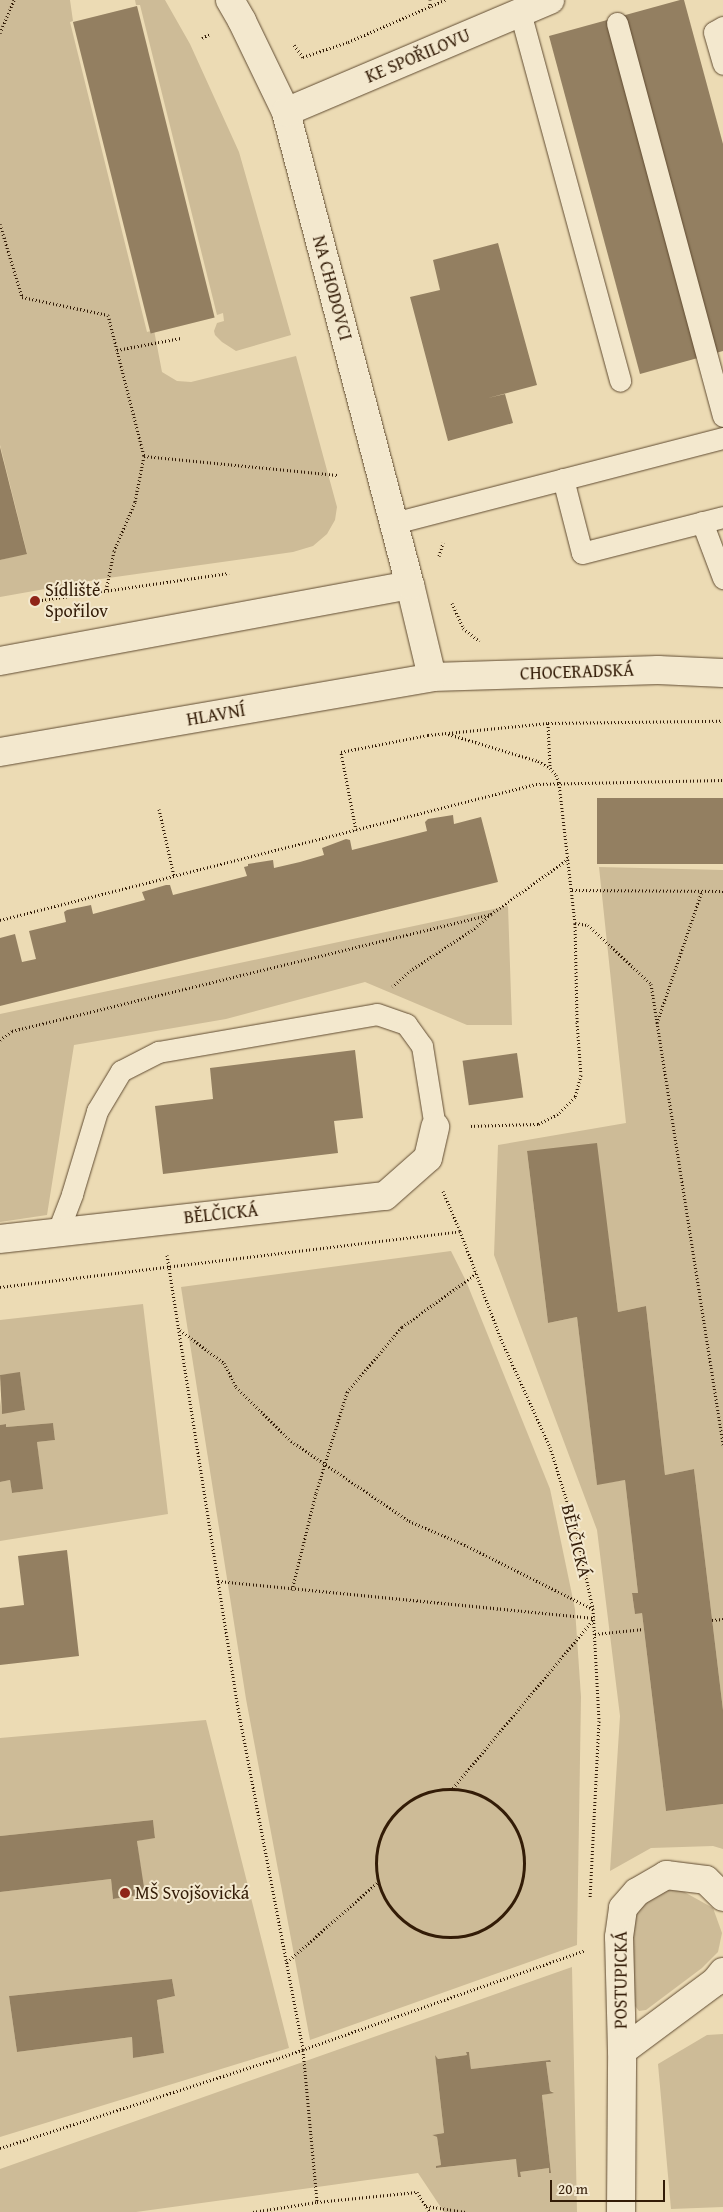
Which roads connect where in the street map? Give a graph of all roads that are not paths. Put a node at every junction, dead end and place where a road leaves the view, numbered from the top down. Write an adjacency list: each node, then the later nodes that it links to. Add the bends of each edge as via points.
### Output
1 (550, 0): 3 (street, KE SPOŘILOVU)
2 (236, 10): 7 (street, NA CHODOVCI)
3 (520, 12): 7 (street, KE SPOŘILOVU); 8 (lane)
4 (617, 23): 9 (lane)
5 (723, 27): 6 (lane, via 714,32)
6 (723, 64)
7 (286, 112): 14 (street, NA CHODOVCI)
8 (620, 381)
9 (723, 416)
10 (723, 438): 11 (lane)
11 (563, 479): 13 (lane, via 582,553); 14 (lane)
12 (723, 517): 13 (lane)
13 (702, 522): 15 (lane)
14 (394, 523): 16 (street, NA CHODOVCI)
15 (723, 578)
16 (410, 585): 17 (street); 19 (street, NA CHODOVCI)
17 (0, 661)
18 (723, 673): 19 (street, CHOCERADSKÁ, via 658,670)
19 (432, 677): 20 (street, HLAVNÍ)
20 (0, 752)
21 (435, 1127): 22 (street, BĚLČICKÁ, via 428,1158 385,1196); 22 (lane, via 422,1046 406,1024 377,1014 158,1052 121,1072 97,1111)
22 (58, 1231): 23 (street, BĚLČICKÁ)
23 (0, 1238)
24 (723, 1897): 26 (street, POSTUPICKÁ, via 706,1880 666,1875 637,1892 623,1908 619,1937)
25 (723, 1972): 26 (street, POSTUPICKÁ, via 716,1982)
26 (622, 2051): 27 (street, POSTUPICKÁ)
27 (621, 2212)

